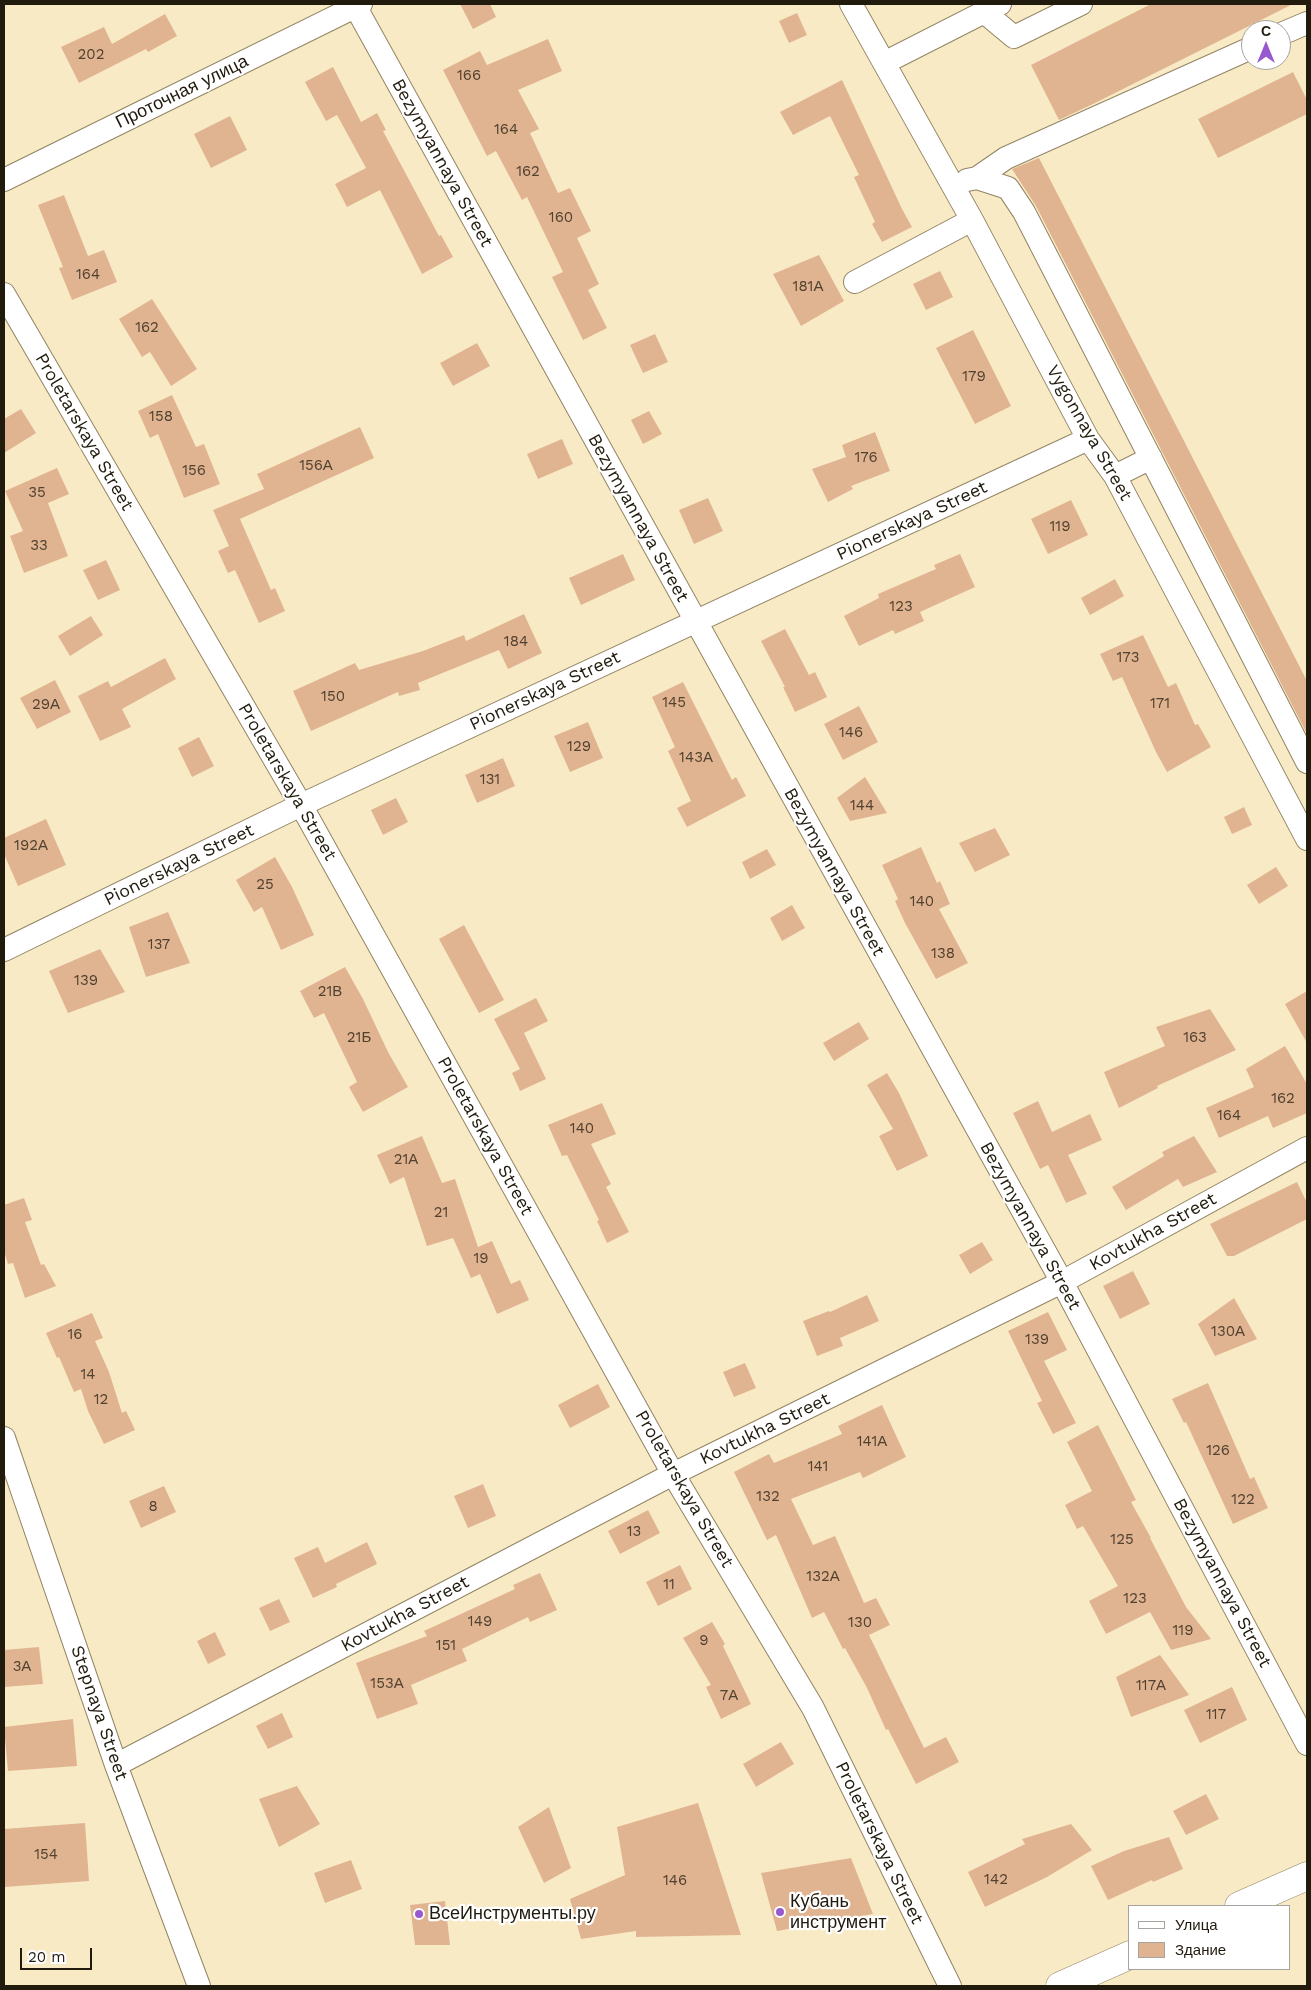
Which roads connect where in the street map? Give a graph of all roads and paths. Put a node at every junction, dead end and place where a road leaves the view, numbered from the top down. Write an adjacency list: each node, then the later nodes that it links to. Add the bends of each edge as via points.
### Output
1 (851, 4): 8 (street, Vygonnaya Street)
2 (1082, 4): 4 (street, via 1014,37)
3 (357, 5): 10 (street, Проточная улица); 18 (street, Bezymyannaya Street)
4 (992, 8): 8 (street)
5 (1307, 22): 6 (street)
6 (1291, 29)
7 (1241, 52): 9 (street, via 1006,158)
8 (884, 63): 11 (street, Vygonnaya Street)
9 (977, 178): 11 (street); 16 (street, via 1008,188 1024,212)
10 (4, 180)
11 (951, 184): 12 (street, Vygonnaya Street)
12 (972, 220): 13 (street); 15 (street, Vygonnaya Street)
13 (855, 282)
14 (4, 294): 20 (street, Proletarskaya Street)
15 (1088, 439): 17 (street, Vygonnaya Street); 18 (street, Pionerskaya Street)
16 (1151, 458): 17 (street); 19 (street)
17 (1115, 476): 21 (street, Vygonnaya Street)
18 (695, 621): 20 (street, Pionerskaya Street); 24 (street, Bezymyannaya Street)
19 (1307, 762)
20 (301, 805): 22 (street, Pionerskaya Street); 26 (street, Proletarskaya Street)
21 (1307, 839)
22 (4, 950)
23 (1307, 1148): 24 (street, Kovtukha Street)
24 (1062, 1282): 26 (street, Kovtukha Street); 27 (street, Bezymyannaya Street)
25 (4, 1438): 28 (street, Stepnaya Street)
26 (674, 1474): 28 (street, Kovtukha Street); 33 (street, Proletarskaya Street, via 813,1708)
27 (1307, 1744)
28 (116, 1765): 32 (street, Stepnaya Street)
29 (1307, 1876): 30 (main road)
30 (1241, 1905)
31 (1128, 1956): 34 (main road)
32 (199, 1986)
33 (950, 1986)
34 (1060, 1986)

